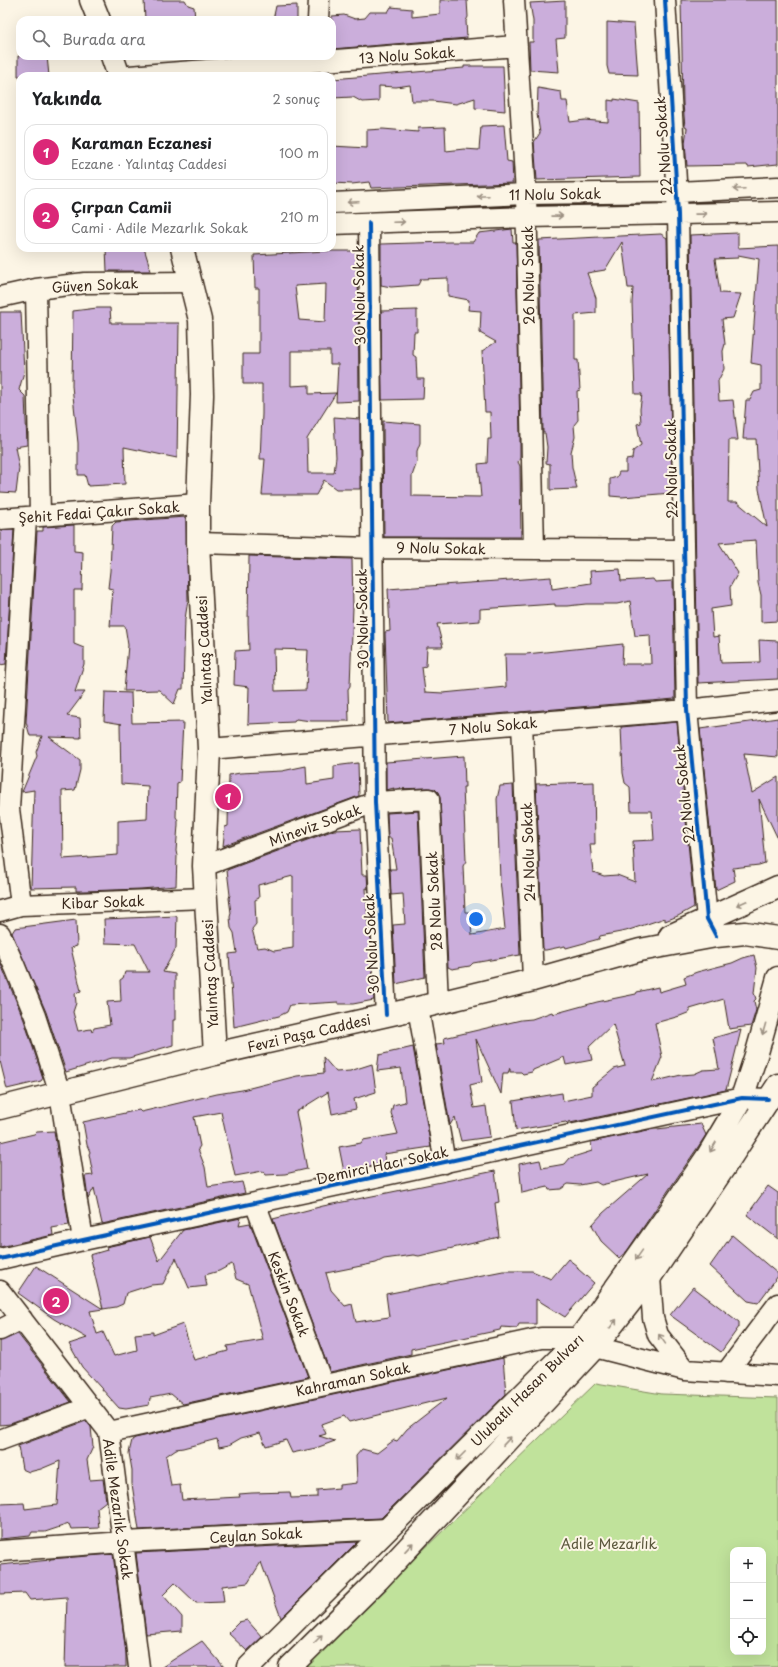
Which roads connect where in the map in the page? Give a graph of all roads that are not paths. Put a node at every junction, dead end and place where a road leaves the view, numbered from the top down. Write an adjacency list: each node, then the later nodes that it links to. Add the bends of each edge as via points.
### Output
1 (91, 0): 5 (main road)
2 (319, 0): 6 (street)
3 (514, 0): 7 (street, 26 Nolu Sokak)
4 (665, 0): 14 (street, 22 Nolu Sokak)
5 (97, 16)
6 (318, 16)
7 (517, 46): 8 (street, 13 Nolu Sokak); 15 (street, 26 Nolu Sokak)
8 (336, 58)
9 (113, 60): 11 (main road)
10 (307, 60): 12 (street, 13 Nolu Sokak)
11 (118, 72)
12 (173, 72)
13 (778, 187): 14 (street, 11 Nolu Sokak, one-way to 14)
14 (677, 192): 15 (street, 11 Nolu Sokak); 18 (street, 22 Nolu Sokak)
15 (526, 194): 16 (street, 11 Nolu Sokak, one-way to 16); 19 (street, 26 Nolu Sokak)
16 (336, 203)
17 (778, 212): 18 (street, 11 Nolu Sokak, one-way to 17)
18 (678, 214): 19 (street, 11 Nolu Sokak, one-way to 18); 32 (street, 22 Nolu Sokak)
19 (526, 217): 20 (street, 11 Nolu Sokak, one-way to 19); 31 (street, 26 Nolu Sokak)
20 (369, 223): 21 (street, 11 Nolu Sokak); 30 (street, 30 Nolu Sokak)
21 (336, 224)
22 (183, 252): 23 (main road, Yalıntaş Caddesi)
23 (191, 282): 24 (street, Güven Sokak, via 84,283); 26 (main road, Yalıntaş Caddesi, via 200,320 202,395)
24 (36, 289): 25 (street, Güven Sokak); 27 (street)
25 (0, 298)
26 (198, 504): 27 (street, Şehit Fedai Çakır Sokak); 29 (main road, Yalıntaş Caddesi)
27 (33, 517): 28 (street, Şehit Fedai Çakır Sokak); 40 (street)
28 (0, 519)
29 (198, 543): 30 (street, 9 Nolu Sokak); 37 (main road, Yalıntaş Caddesi)
30 (372, 548): 31 (street, 9 Nolu Sokak); 36 (street, 30 Nolu Sokak)
31 (534, 549): 32 (street, 9 Nolu Sokak)
32 (684, 550): 34 (street, 22 Nolu Sokak)
33 (778, 700): 34 (street, 7 Nolu Sokak)
34 (687, 710): 35 (street, 7 Nolu Sokak); 46 (street, 22 Nolu Sokak)
35 (522, 723): 36 (street, 7 Nolu Sokak); 50 (street, 24 Nolu Sokak)
36 (375, 735): 37 (street, 7 Nolu Sokak); 39 (street, 30 Nolu Sokak)
37 (209, 749): 41 (main road, Yalıntaş Caddesi)
38 (429, 799): 39 (street, Mineviz Sokak); 51 (street, 28 Nolu Sokak)
39 (375, 802): 41 (street, Mineviz Sokak); 52 (street, 30 Nolu Sokak)
40 (4, 809): 44 (street)
41 (204, 866): 43 (main road, Yalıntaş Caddesi)
42 (778, 887): 46 (main road, Fevzi Paşa Caddesi, one-way to 46)
43 (206, 898): 44 (street, Kibar Sokak); 53 (main road, Yalıntaş Caddesi)
44 (21, 905): 45 (street, Kibar Sokak)
45 (0, 911)
46 (711, 927): 48 (main road, Fevzi Paşa Caddesi); 50 (main road, Fevzi Paşa Caddesi)
47 (0, 934): 55 (street, via 35,1016)
48 (778, 938)
49 (778, 978): 56 (main road, Ulubatlı Hasan Bulvarı, one-way to 56)
50 (533, 980): 51 (main road, Fevzi Paşa Caddesi)
51 (428, 1006): 52 (main road, Fevzi Paşa Caddesi); 58 (street, 28 Nolu Sokak)
52 (386, 1015): 53 (main road, Fevzi Paşa Caddesi)
53 (215, 1054): 55 (main road, Fevzi Paşa Caddesi)
54 (773, 1092): 56 (street, Demirci Hacı Sokak); 62 (main road, Ulubatlı Hasan Bulvarı)
55 (60, 1093): 57 (main road, Fevzi Paşa Caddesi); 60 (street)
56 (742, 1098): 58 (street, Demirci Hacı Sokak); 67 (main road, Ulubatlı Hasan Bulvarı, one-way to 67)
57 (0, 1108)
58 (446, 1163): 59 (street, Demirci Hacı Sokak)
59 (255, 1203): 60 (street, Demirci Hacı Sokak); 71 (street, Keskin Sokak)
60 (83, 1240): 61 (street, Demirci Hacı Sokak)
61 (0, 1259)
62 (650, 1278): 67 (main road, Ulubatlı Hasan Bulvarı, one-way to 62); 68 (street, one-way to 62, via 658,1334 653,1318)
63 (0, 1291): 65 (street, Adile Mezarlık Sokak)
64 (778, 1304): 69 (street)
65 (22, 1319): 66 (street); 72 (street, Adile Mezarlık Sokak)
66 (0, 1330)
67 (588, 1343): 68 (street, Kahraman Sokak); 71 (street, Kahraman Sokak, via 542,1338); 75 (main road, Ulubatlı Hasan Bulvarı, one-way to 75); 80 (main road, Ulubatlı Hasan Bulvarı, one-way to 67, via 378,1580)
68 (685, 1370): 69 (street, Kahraman Sokak)
69 (726, 1373): 70 (street, Kahraman Sokak)
70 (778, 1376)
71 (323, 1385): 73 (street, Kahraman Sokak)
72 (90, 1407): 73 (street, Adile Mezarlık Sokak); 74 (street)
73 (109, 1432): 76 (street, Adile Mezarlık Sokak)
74 (0, 1440)
75 (388, 1529): 76 (street, Ceylan Sokak); 79 (main road, Ulubatlı Hasan Bulvarı)
76 (124, 1542): 77 (street, Ceylan Sokak); 78 (street, Adile Mezarlık Sokak)
77 (0, 1551)
78 (139, 1667)
79 (249, 1667)
80 (290, 1667)

